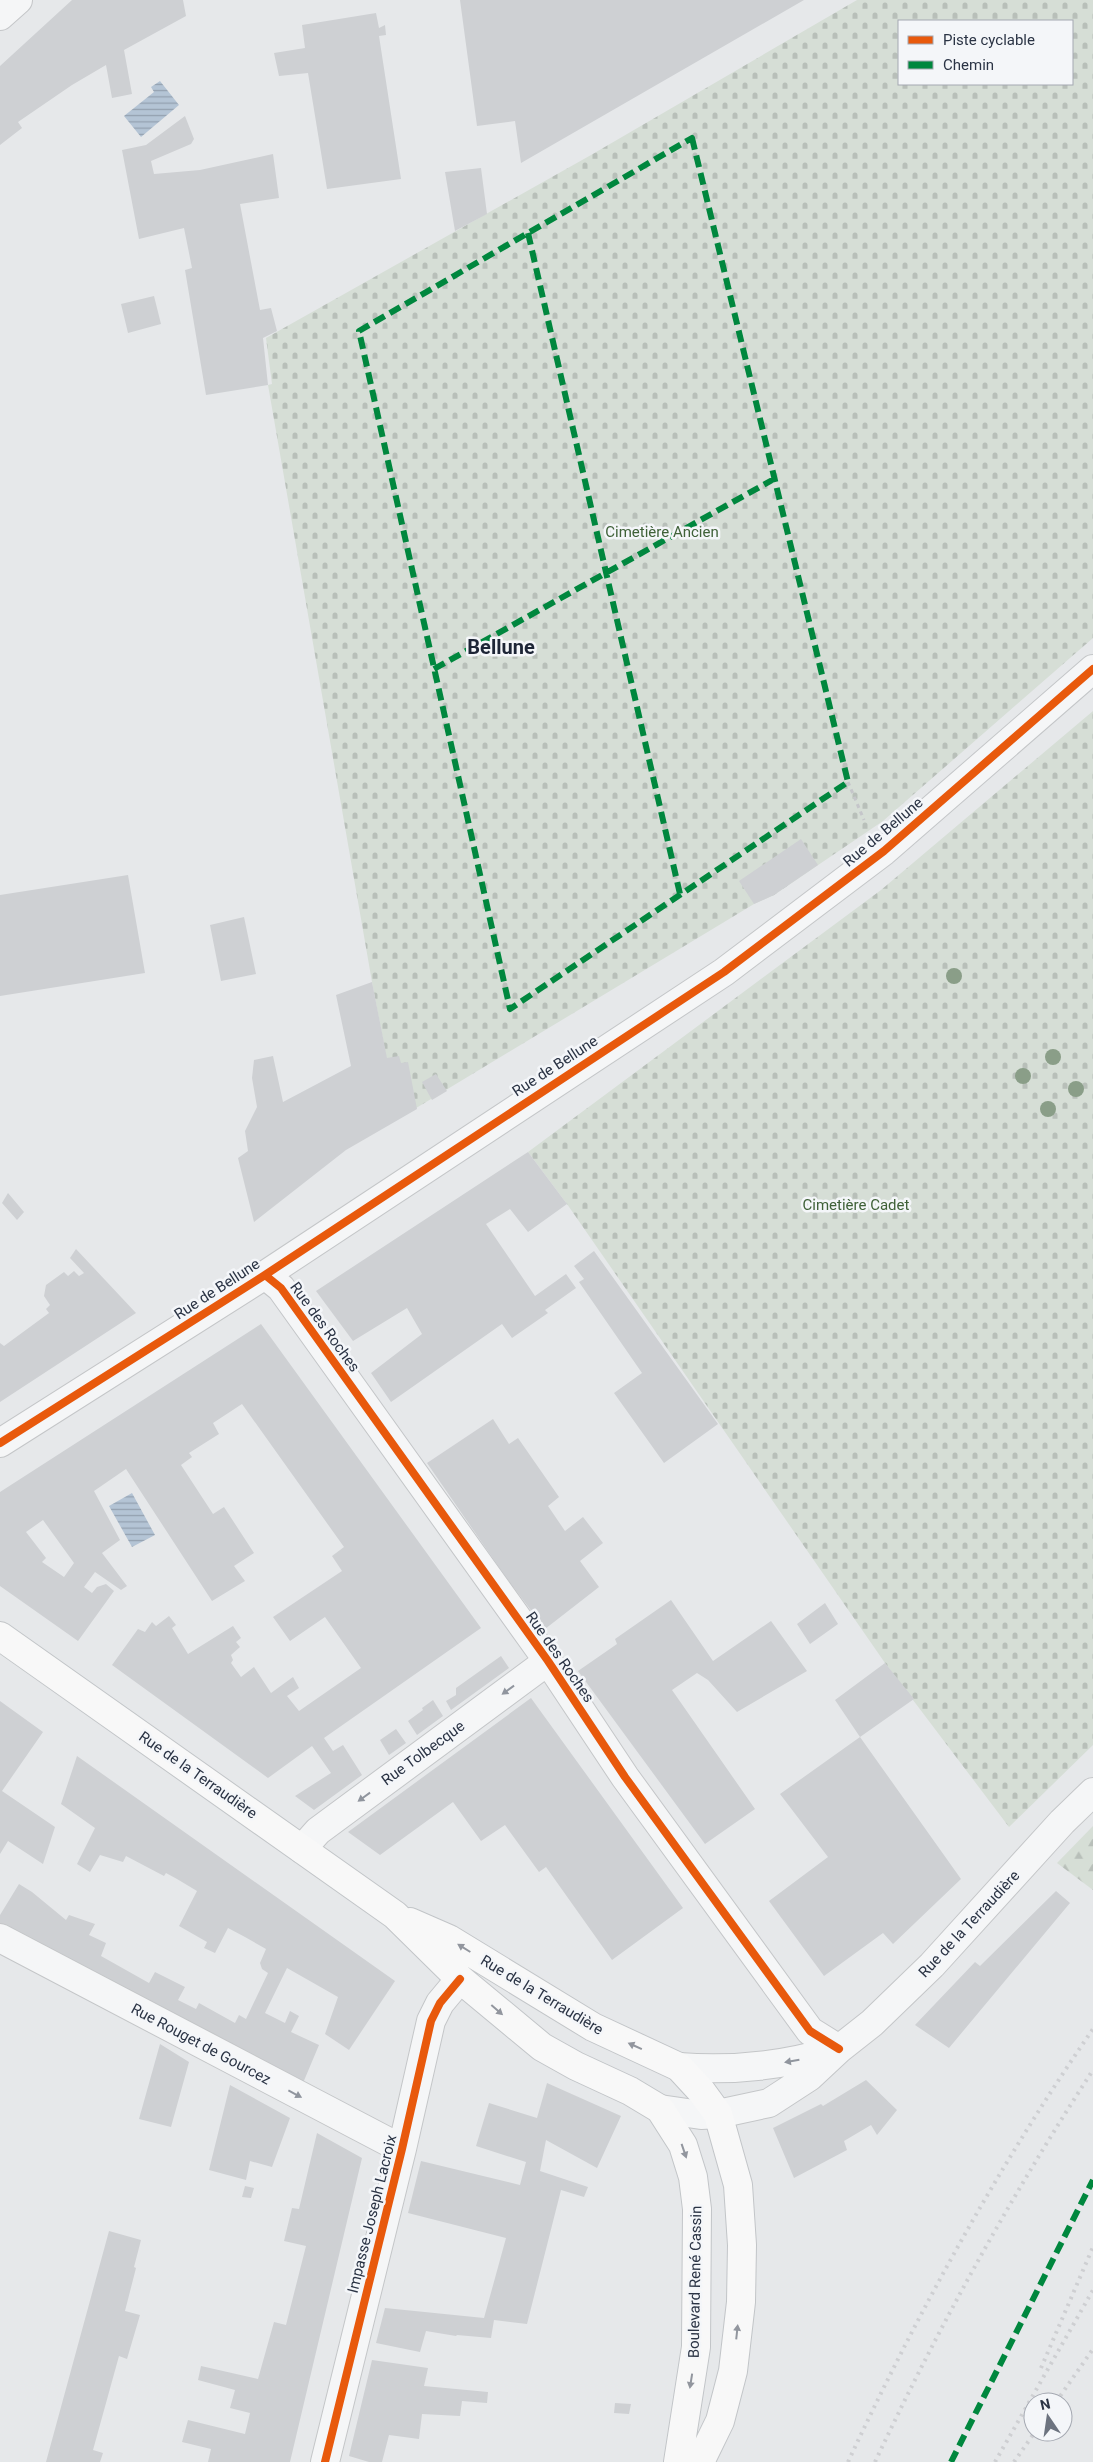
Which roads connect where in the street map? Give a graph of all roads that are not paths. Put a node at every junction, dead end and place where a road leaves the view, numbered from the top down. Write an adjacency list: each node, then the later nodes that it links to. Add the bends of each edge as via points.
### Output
1 (18, 0): 2 (street)
2 (0, 16)
3 (1093, 669): 4 (street, Rue de Bellune, via 884,851 724,972)
4 (264, 1275): 5 (street, Rue de Bellune); 7 (street, Rue des Roches, via 281,1288)
5 (0, 1444)
6 (0, 1636): 9 (main road, Rue de la Terraudière)
7 (548, 1661): 9 (street, Rue Tolbecque, one-way to 9, via 318,1831); 13 (street, Rue des Roches, via 625,1777 810,2031)
8 (1093, 1792): 13 (street, Rue de la Terraudière, via 932,1965 872,2023)
9 (302, 1849): 10 (main road, Rue de la Terraudière)
10 (395, 1915): 12 (main road, Rue de la Terraudière); 14 (main road, Rue de la Terraudière, one-way to 10, via 593,2027 449,1939)
11 (0, 1938): 17 (street, Rue Rouget de Gourcez, one-way to 17)
12 (460, 1979): 15 (main road, Rue de la Terraudière, one-way to 15, via 542,2047); 17 (street, Impasse Joseph Lacroix, via 431,2020)
13 (839, 2049): 14 (street, Rue de la Terraudière, one-way to 14, via 762,2067); 16 (street, Rue de la Terraudière, via 809,2077 769,2103)
14 (679, 2067): 16 (main road)
15 (660, 2109): 16 (street, Rue de la Terraudière); 19 (main road, Boulevard René Cassin, one-way to 19, via 683,2146 697,2208 696,2346)
16 (718, 2114): 20 (main road, one-way to 16, via 720,2421 733,2370 741,2302 738,2185)
17 (402, 2149): 18 (street, Impasse Joseph Lacroix)
18 (325, 2462)
19 (678, 2462)
20 (700, 2462)

